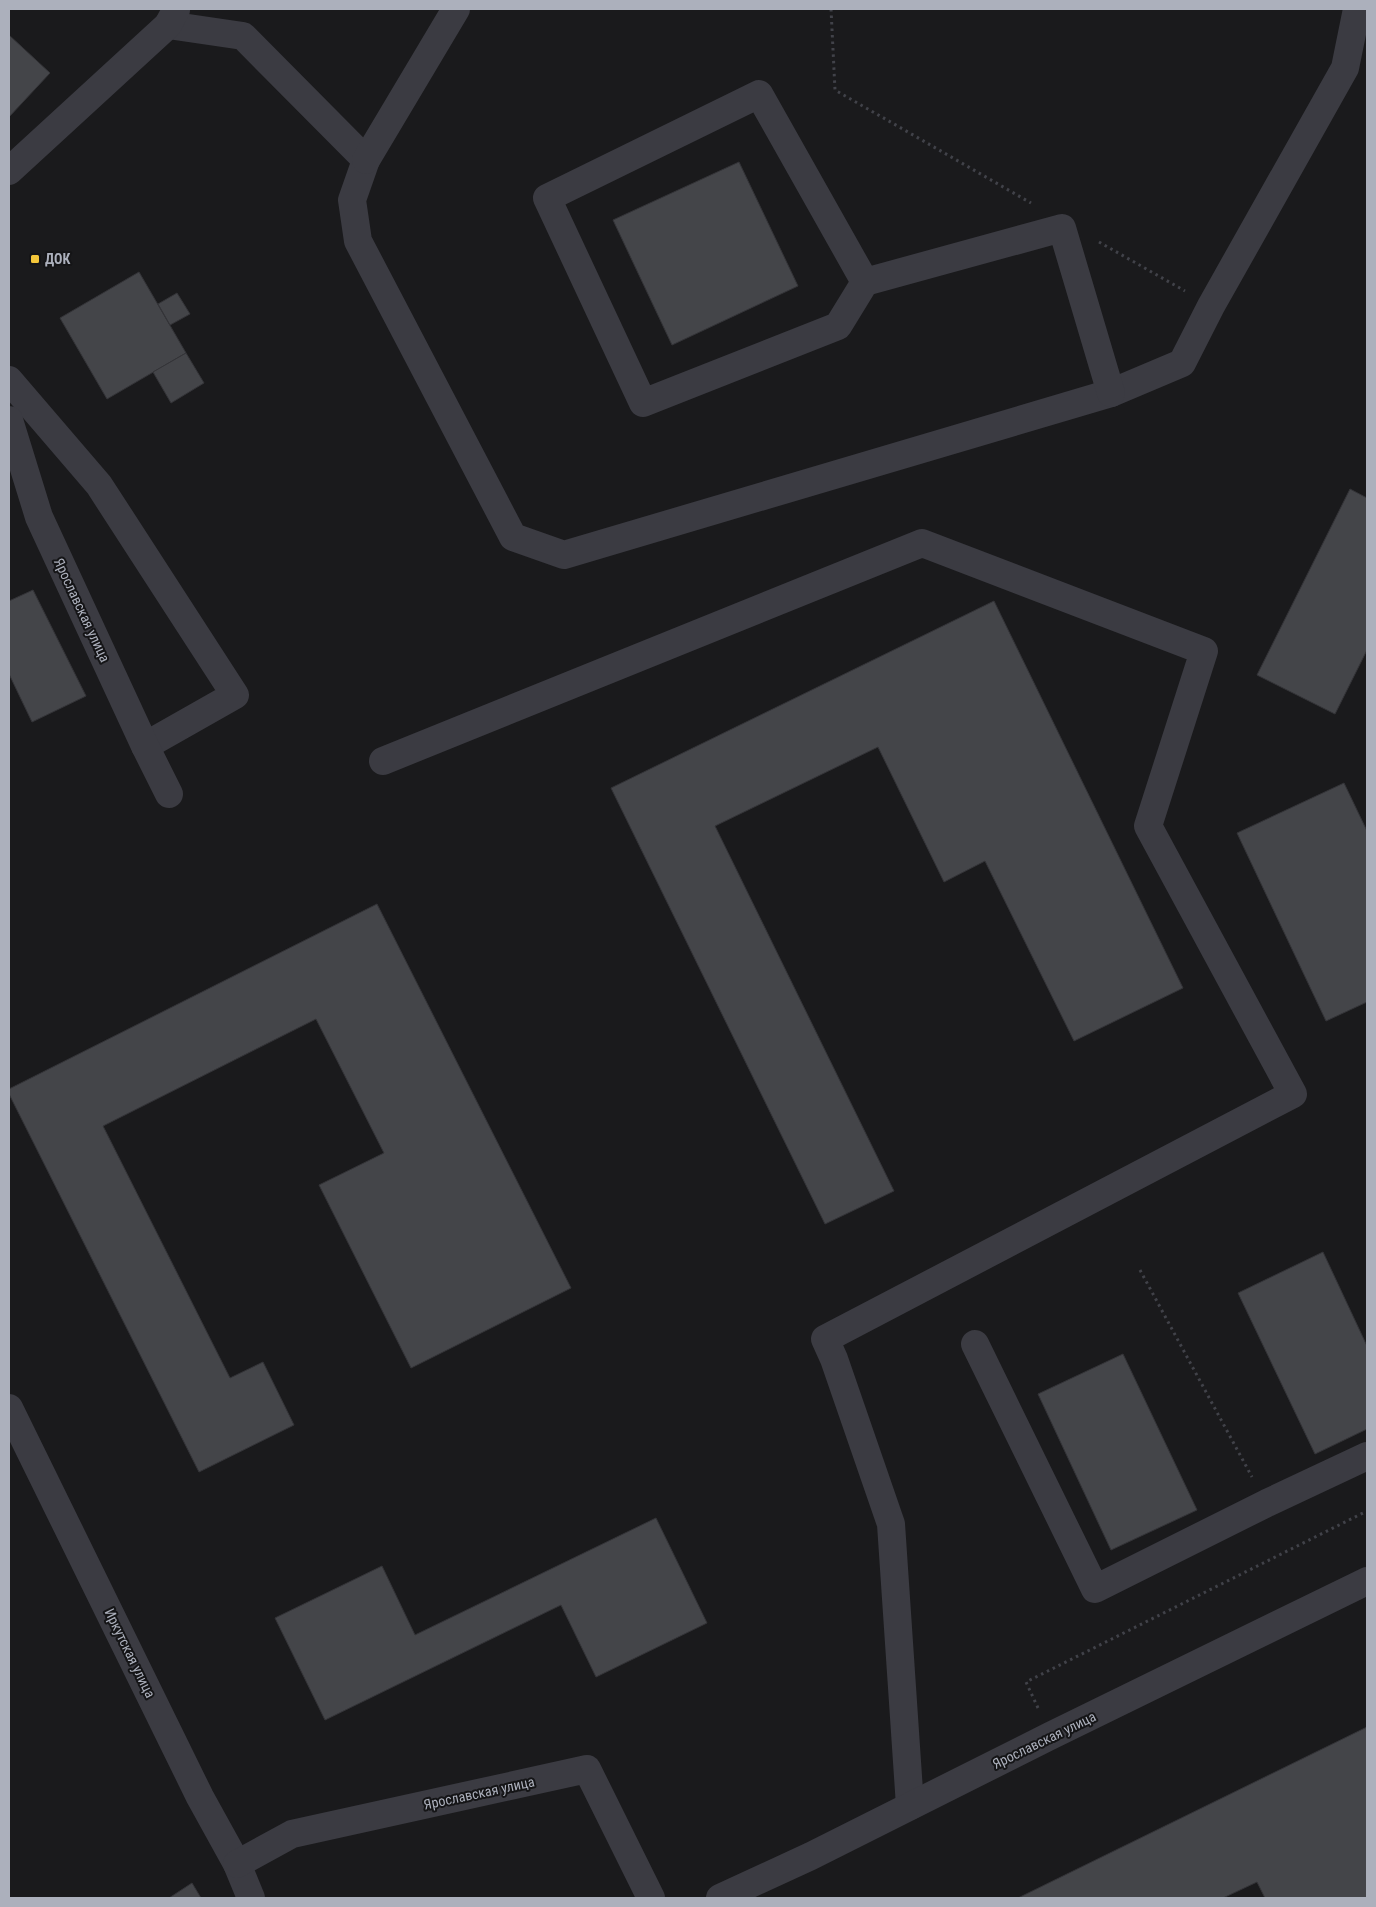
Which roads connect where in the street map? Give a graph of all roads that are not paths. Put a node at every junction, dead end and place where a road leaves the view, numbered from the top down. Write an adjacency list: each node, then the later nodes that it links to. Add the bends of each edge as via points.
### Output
1 (456, 9): 4 (street)
2 (1357, 9): 8 (street, via 1345,68 1182,363)
3 (173, 17): 4 (street, via 243,36); 5 (street)
4 (366, 160): 8 (street, via 352,200 358,241 512,537 564,555)
5 (9, 171)
6 (864, 282): 6 (street, via 838,326 643,403 547,198 759,94); 8 (street, via 1062,228)
7 (9, 380): 10 (street, via 99,485 235,695)
8 (1110, 393)
9 (9, 420): 10 (street, Ярославская улица, via 39,518)
10 (145, 746): 12 (street, Ярославская улица)
11 (383, 761): 17 (street, via 922,543 1204,651 1148,826 1293,1094 824,1339 834,1359 891,1524)
12 (169, 794)
13 (976, 1344): 15 (street, via 1095,1589)
14 (9, 1408): 18 (street, Иркутская улица, via 196,1788)
15 (1367, 1456)
16 (1367, 1581): 17 (street, Ярославская улица)
17 (910, 1806): 21 (street, Ярославская улица)
18 (237, 1864): 19 (street, Иркутская улица); 20 (street, Ярославская улица, via 292,1834 587,1769)
19 (251, 1898)
20 (651, 1898)
21 (720, 1898)

